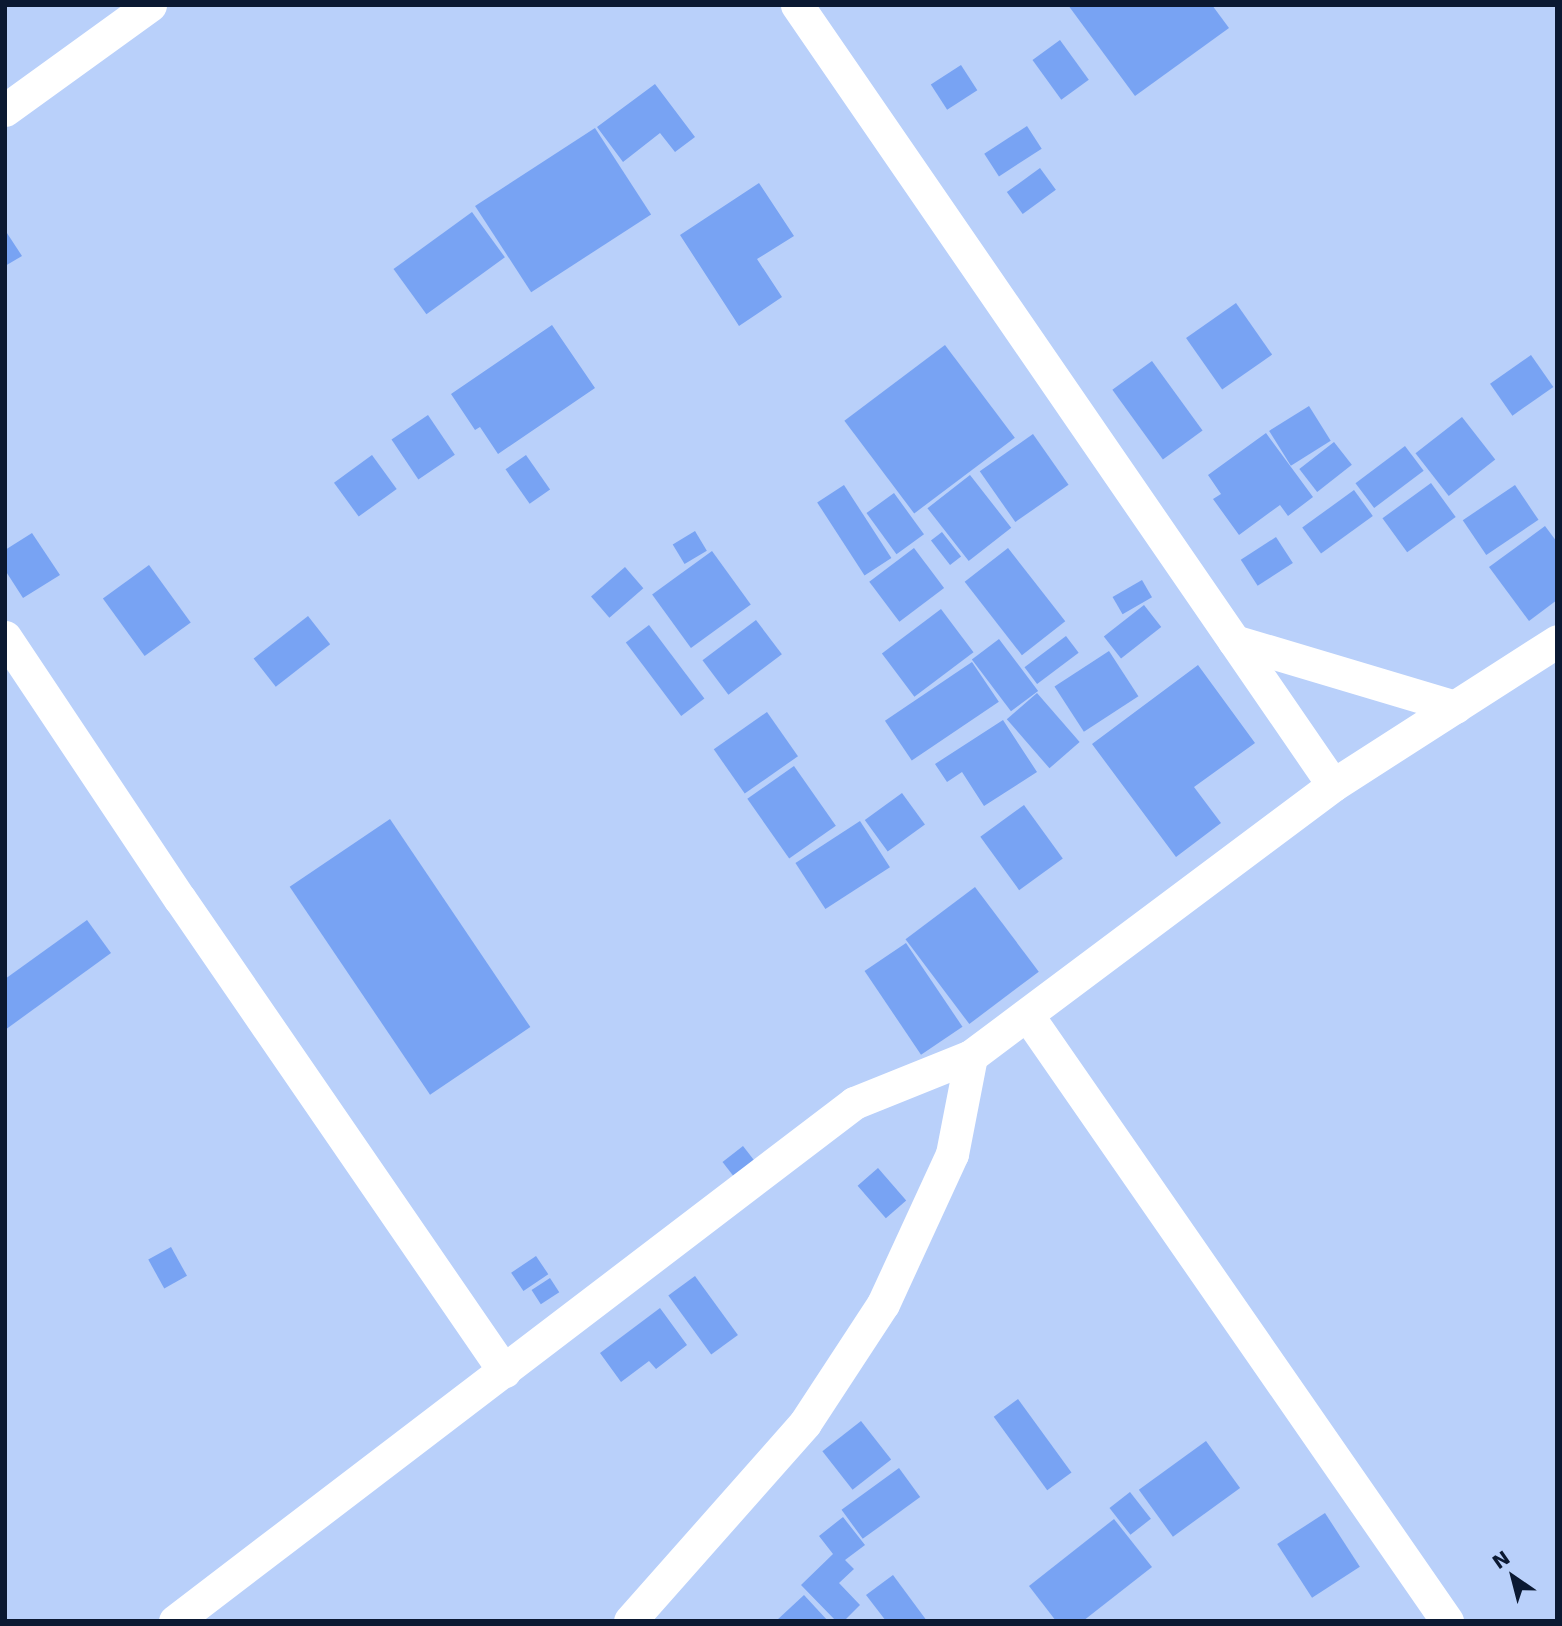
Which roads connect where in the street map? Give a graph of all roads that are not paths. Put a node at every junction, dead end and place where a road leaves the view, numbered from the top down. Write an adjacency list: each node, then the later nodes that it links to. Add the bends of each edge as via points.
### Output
1 (150, 5): 3 (street)
2 (797, 5): 5 (street)
3 (5, 110)
4 (5, 637): 11 (street)
5 (1234, 641): 7 (street); 8 (street)
6 (1557, 641): 7 (street)
7 (1455, 707): 8 (street)
8 (1334, 785): 9 (street)
9 (1028, 1016): 10 (street); 14 (street)
10 (971, 1056): 11 (street, via 854,1103); 13 (street, via 952,1154 883,1304 805,1423)
11 (505, 1371): 12 (street)
12 (175, 1621)
13 (630, 1621)
14 (1447, 1621)

